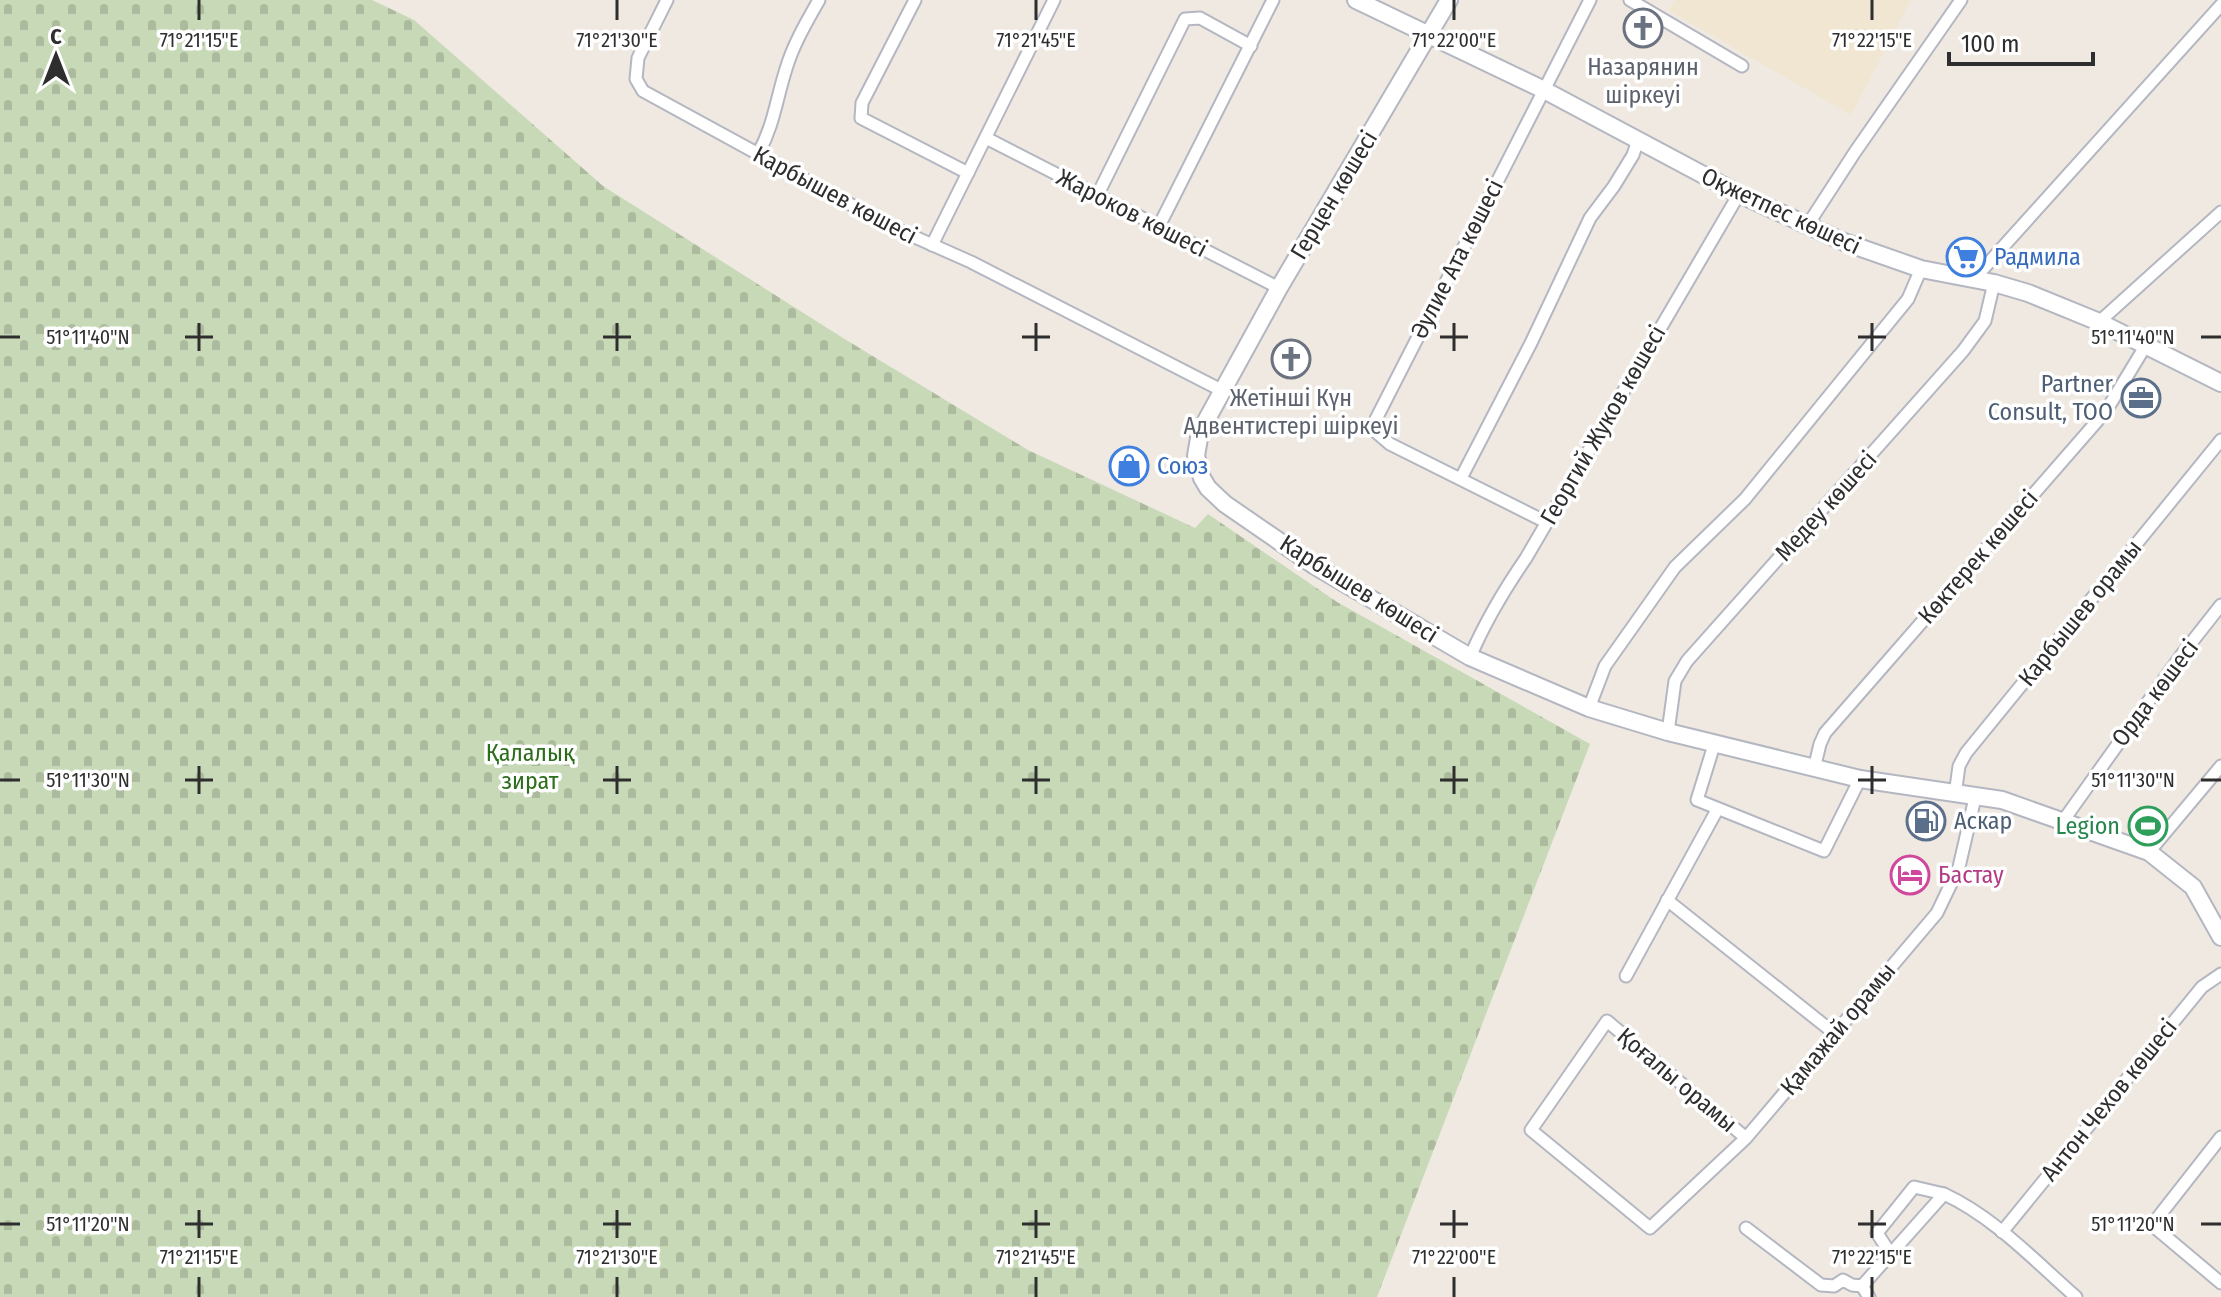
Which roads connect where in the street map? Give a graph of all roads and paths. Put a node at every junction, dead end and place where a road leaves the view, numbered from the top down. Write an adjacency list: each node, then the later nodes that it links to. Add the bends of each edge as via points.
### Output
1 (667, 0): 18 (street, Карбышев көшесі, via 638,58 636,79 643,91)
2 (819, 0): 18 (street, via 796,42 776,114)
3 (915, 0): 19 (street, via 862,103 861,118)
4 (1054, 0): 16 (street)
5 (1273, 0): 13 (street)
6 (1356, 0): 12 (street, Оқжетпес көшесі)
7 (1449, 0): 12 (street, Герцен көшесі)
8 (1590, 0): 15 (street, Әулие Ата көшесі)
9 (1630, 0): 14 (street)
10 (1961, 0): 24 (street)
11 (2221, 5): 27 (street)
12 (1429, 34): 15 (street, Оқжетпес көшесі); 29 (street, Герцен көшесі)
13 (1251, 46): 21 (street, via 1200,18 1185,19); 23 (street)
14 (1742, 66)
15 (1544, 90): 17 (street, Оқжетпес көшесі); 35 (street, Әулие Ата көшесі, via 1374,423 1390,444)
16 (986, 138): 19 (street); 21 (street, Жароков көшесі)
17 (1638, 140): 20 (street, Оқжетпес көшесі); 35 (street, via 1590,218)
18 (758, 154): 25 (street, Карбышев көшесі)
19 (968, 173): 25 (street)
20 (1739, 194): 24 (street, Оқжетпес көшесі); 36 (street, Георгий Жуков көшесі)
21 (1097, 196): 23 (street, Жароков көшесі)
22 (2221, 212): 30 (street)
23 (1159, 226): 29 (street, Жароков көшесі)
24 (1807, 226): 26 (street, Оқжетпес көшесі)
25 (932, 245): 33 (street, Карбышев көшесі)
26 (1921, 269): 27 (street, Оқжетпес көшесі); 39 (street, via 1908,299 1745,499 1675,567 1605,666)
27 (1974, 279): 28 (street, Оқжетпес көшесі)
28 (1994, 283): 30 (street, Оқжетпес көшесі); 40 (street, Медеу көшесі, via 1985,321 1963,351 1687,661 1675,681)
29 (1279, 288): 33 (street, Герцен көшесі)
30 (2099, 322): 31 (street, Оқжетпес көшесі)
31 (2146, 345): 32 (street, Оқжетпес көшесі); 43 (street, Көктерек көшесі, via 2106,411 1825,733)
32 (2221, 383)
33 (1221, 390): 38 (street, Карбышев көшесі, via 1196,456 1208,488 1315,566)
34 (2221, 440): 45 (street, Карбышев орамы, via 1966,753)
35 (1461, 478): 36 (street, Әулие Ата көшесі)
36 (1546, 522): 38 (street, Георгий Жуков көшесі, via 1489,615)
37 (2221, 605): 48 (street, Орда көшесі)
38 (1470, 657): 39 (street, Карбышев көшесі)
39 (1589, 708): 40 (street, Карбышев көшесі)
40 (1668, 732): 41 (street, Карбышев көшесі)
41 (1714, 745): 43 (street, Карбышев көшесі); 47 (street, via 1697,800)
42 (2221, 766): 49 (street)
43 (1814, 769): 44 (street, Карбышев көшесі)
44 (1860, 779): 45 (street, Карбышев көшесі); 47 (street, via 1824,851)
45 (1955, 795): 46 (street, Карбышев көшесі)
46 (1975, 798): 48 (street, Карбышев көшесі, via 2002,800); 54 (street, Қамажай орамы, via 1959,867 1937,913)
47 (1717, 810): 50 (street)
48 (2063, 821): 49 (street, Карбышев көшесі)
49 (2149, 852): 51 (street, Карбышев көшесі, via 2193,887)
50 (1667, 900): 53 (street); 54 (street)
51 (2221, 937)
52 (2221, 974): 60 (street, Антон Чехов көшесі, via 2202,987)
53 (1626, 976)
54 (1834, 1033): 56 (street, Қамажай орамы)
55 (2221, 1137): 62 (street, via 2152,1225)
56 (1746, 1138): 58 (street, Қамажай орамы); 58 (street, Қоғалы орамы, via 1607,1021 1531,1130)
57 (1944, 1194): 60 (street); 61 (street); 61 (street, via 1914,1187 1877,1233)
58 (1650, 1228)
59 (1746, 1228): 63 (street, via 1821,1285 1843,1280)
60 (2002, 1232): 64 (street)
61 (1892, 1256): 63 (street)
62 (2221, 1283)
63 (1866, 1292)
64 (2076, 1297)

